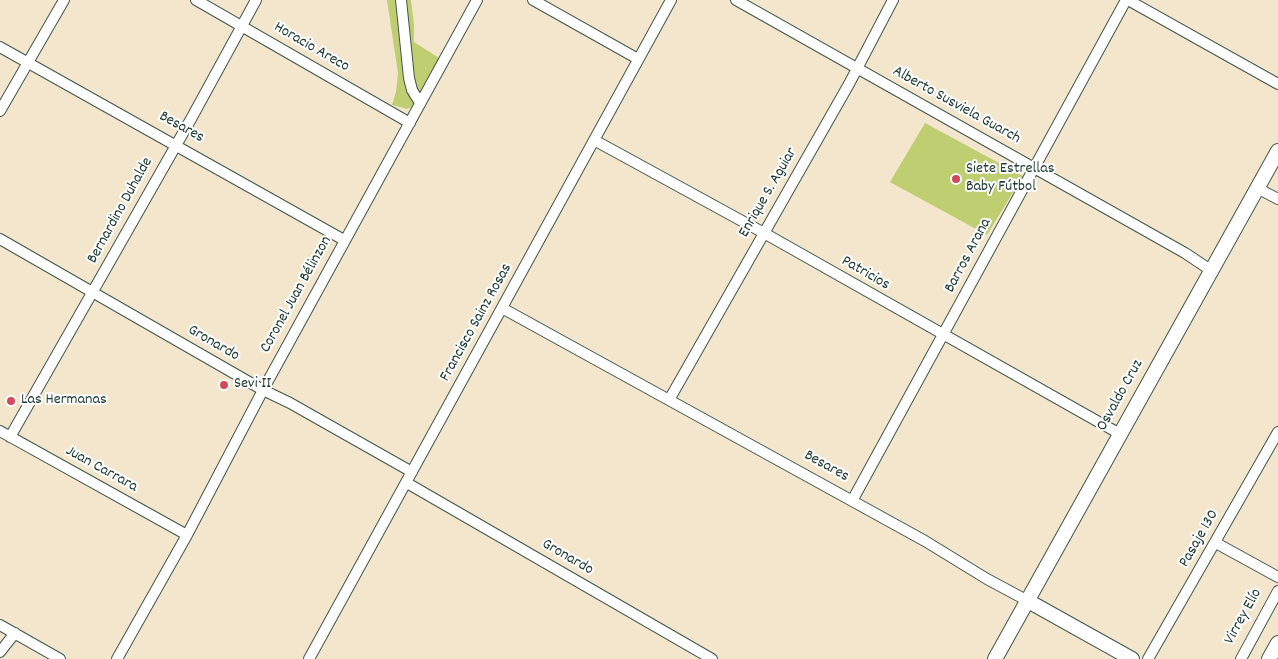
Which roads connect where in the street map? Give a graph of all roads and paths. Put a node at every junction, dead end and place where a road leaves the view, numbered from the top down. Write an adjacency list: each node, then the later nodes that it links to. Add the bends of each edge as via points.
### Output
1 (64, 0): 14 (street)
2 (196, 0): 11 (street, Horacio Areco)
3 (256, 0): 11 (street, Bernardino Duhalde)
4 (401, 0): 17 (street, via 409,78)
5 (477, 0): 17 (street, Coronel Juan Bélinzon)
6 (533, 0): 13 (street)
7 (671, 0): 13 (street, Francisco Sainz Rosas)
8 (736, 0): 15 (street, Alberto Susviela Guarch)
9 (894, 0): 15 (street, Enrique S. Aguiar)
10 (1127, 0): 16 (street); 23 (street, Barros Arana)
11 (242, 26): 19 (street, Horacio Areco); 21 (street, Bernardino Duhalde)
12 (0, 47): 14 (street, Besares)
13 (638, 59): 20 (street, Francisco Sainz Rosas)
14 (28, 62): 18 (street); 21 (street, Besares)
15 (857, 68): 23 (street, Alberto Susviela Guarch); 26 (street, Enrique S. Aguiar)
16 (1278, 84)
17 (420, 103): 19 (street, Coronel Juan Bélinzon)
18 (0, 111)
19 (410, 123): 28 (street, Coronel Juan Bélinzon)
20 (594, 140): 26 (street, Patricios); 31 (street, Francisco Sainz Rosas)
21 (175, 145): 28 (street, Besares); 30 (street, Bernardino Duhalde)
22 (1278, 151): 24 (street, Osvaldo Cruz)
23 (1034, 168): 29 (street, Alberto Susviela Guarch); 32 (street, Barros Arana)
24 (1258, 188): 25 (street); 29 (street, Osvaldo Cruz)
25 (1278, 199)
26 (764, 233): 32 (street, Patricios); 34 (street, Enrique S. Aguiar)
27 (0, 239): 30 (street, Gronardo)
28 (344, 240): 33 (street, Coronel Juan Bélinzon)
29 (1212, 270): 37 (street, Osvaldo Cruz)
30 (92, 292): 33 (street, Gronardo); 38 (street, Bernardino Duhalde)
31 (502, 308): 34 (street, Besares); 39 (street, Francisco Sainz Rosas)
32 (943, 335): 37 (street, Patricios); 41 (street, Barros Arana)
33 (263, 390): 39 (street, Gronardo); 42 (street, Coronel Juan Bélinzon)
34 (669, 400): 41 (street, Besares)
35 (0, 431): 38 (street, Juan Carrara)
36 (1278, 432): 43 (street, Pasaje 130)
37 (1120, 434): 46 (street, Osvaldo Cruz)
38 (10, 437): 42 (street, Juan Carrara)
39 (412, 472): 40 (street, Francisco Sainz Rosas)
40 (407, 483): 53 (street, Francisco Sainz Rosas); 54 (street, Gronardo)
41 (852, 501): 46 (street, Besares)
42 (186, 535): 52 (street, Coronel Juan Bélinzon)
43 (1216, 543): 44 (street); 57 (street, Pasaje 130)
44 (1278, 576)
45 (1278, 591): 58 (street, Virrey Elío)
46 (1028, 601): 55 (street, Osvaldo Cruz); 56 (street, Besares)
47 (0, 624): 48 (street)
48 (15, 633): 50 (street); 51 (street)
49 (1278, 643): 59 (street)
50 (0, 652)
51 (60, 659)
52 (117, 659)
53 (309, 659)
54 (712, 659)
55 (995, 659)
56 (1132, 659)
57 (1148, 659)
58 (1240, 659)
59 (1269, 659)

